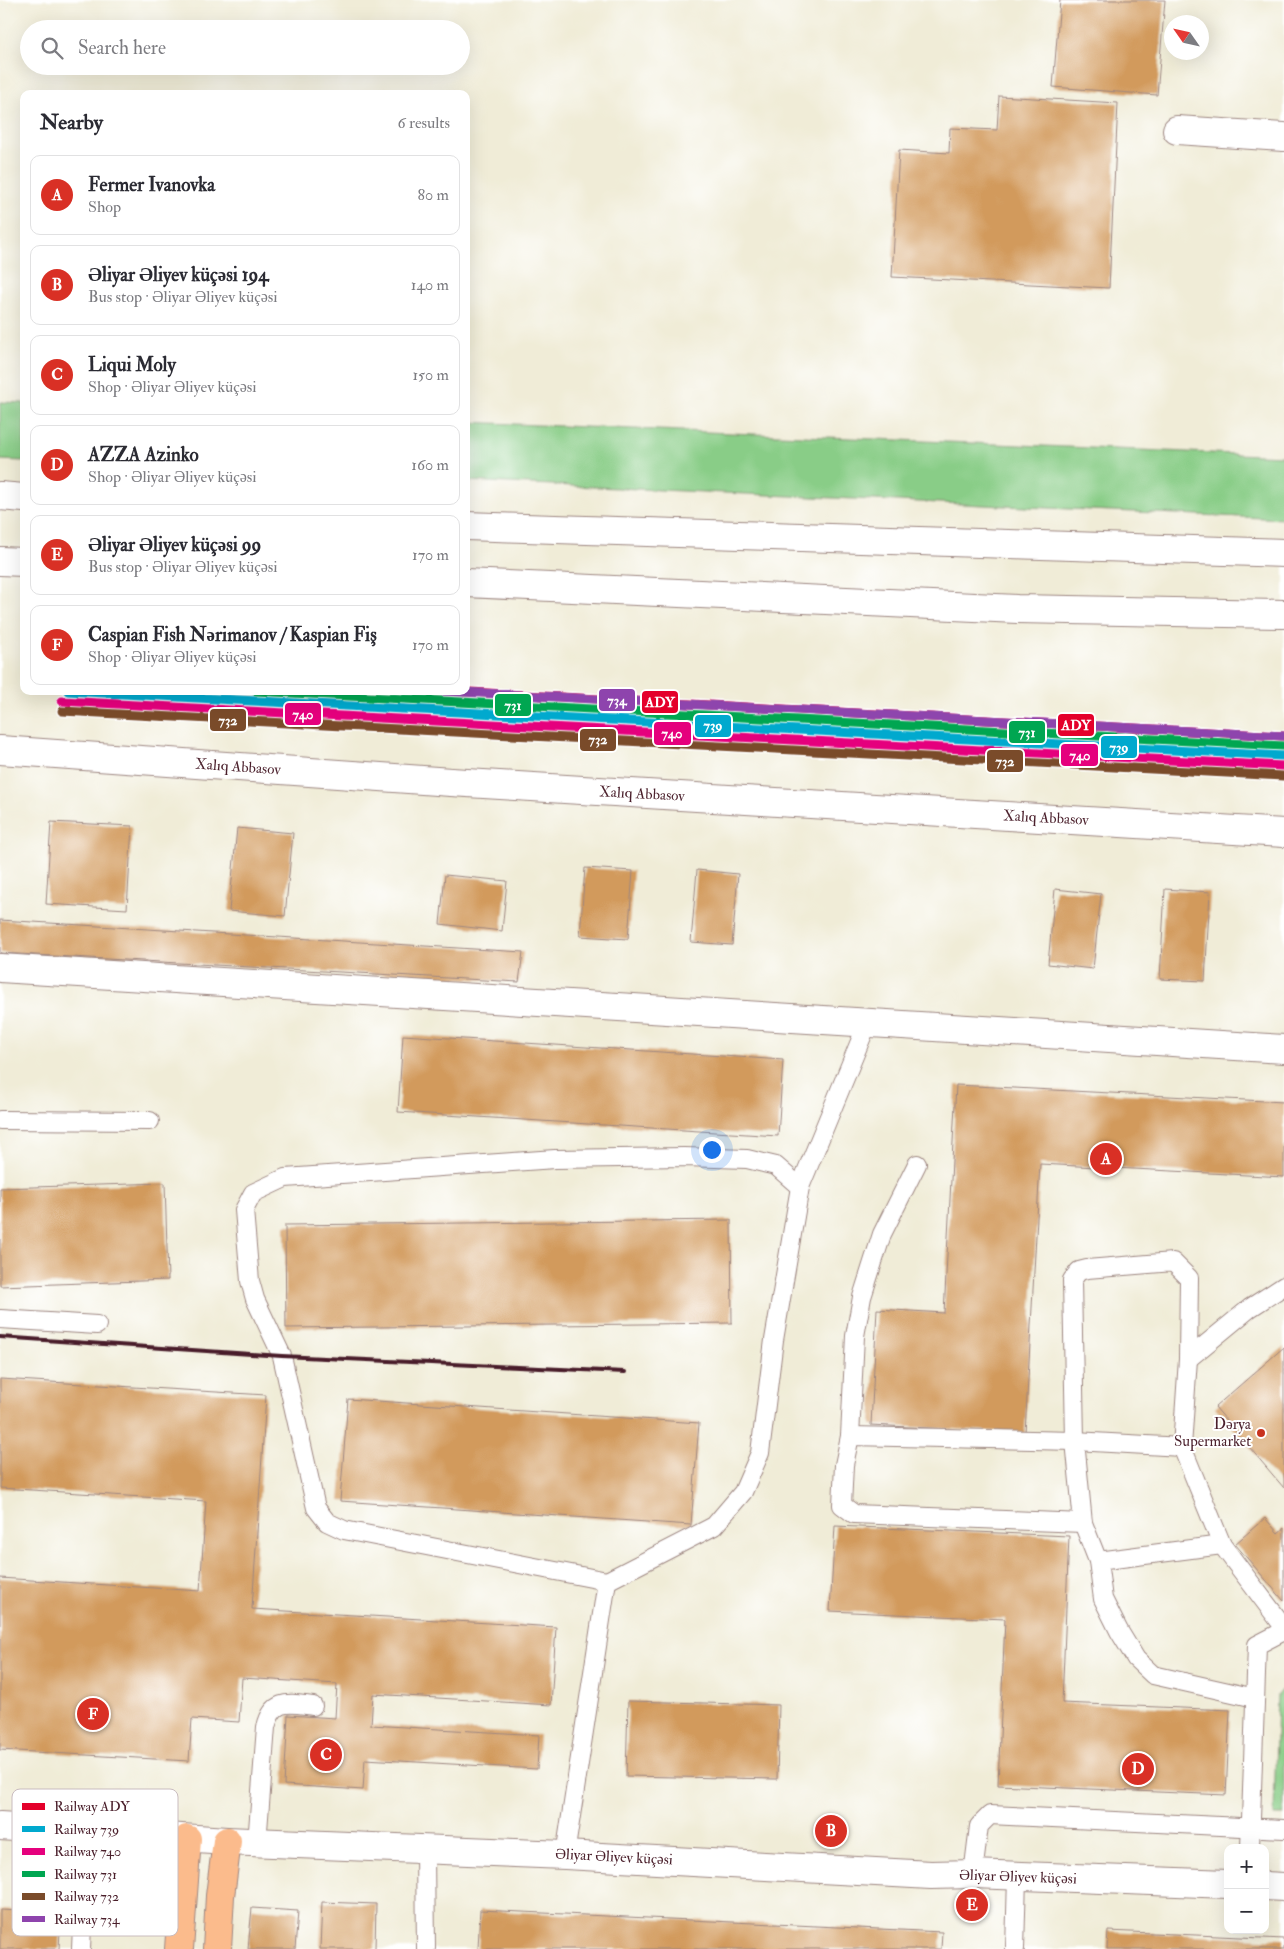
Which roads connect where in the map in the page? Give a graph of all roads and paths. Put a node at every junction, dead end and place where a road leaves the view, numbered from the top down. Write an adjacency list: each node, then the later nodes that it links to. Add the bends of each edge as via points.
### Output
1 (1177, 130): 2 (street)
2 (1284, 137)
3 (0, 496): 4 (street)
4 (20, 498)
5 (470, 526): 6 (street)
6 (1284, 553)
7 (0, 561): 8 (street)
8 (20, 562)
9 (470, 583): 10 (street, via 1017,609)
10 (1284, 614)
11 (0, 750): 12 (street, Xalıq Abbasov, via 450,782)
12 (1284, 833)
13 (0, 968): 14 (street)
14 (868, 1022): 15 (street); 19 (lane)
15 (1284, 1049)
16 (0, 1120): 17 (lane)
17 (150, 1121)
18 (917, 1164): 24 (lane, via 882,1234 862,1297 855,1336)
19 (800, 1187): 30 (lane, via 774,1340 760,1453 743,1492 714,1526); 30 (lane, via 776,1166 747,1159 555,1159 286,1178 253,1194 244,1210 250,1281 282,1356 316,1508 326,1522 344,1530)
20 (1284, 1286): 23 (lane, via 1250,1308)
21 (0, 1319): 22 (lane)
22 (97, 1325)
23 (1188, 1359): 25 (lane, via 1189,1278 1182,1269 1173,1262 1079,1271 1072,1280); 26 (lane)
24 (850, 1436): 25 (lane); 27 (lane, via 844,1465 842,1505 854,1514)
25 (1075, 1440): 26 (lane); 27 (lane)
26 (1182, 1447): 28 (lane)
27 (1083, 1522): 29 (lane)
28 (1222, 1545): 29 (lane); 31 (lane)
29 (1098, 1561): 33 (lane, via 1103,1599 1136,1659 1153,1674)
30 (608, 1581): 43 (lane)
31 (1284, 1627)
32 (1284, 1631): 33 (lane, via 1257,1645)
33 (1255, 1698): 35 (lane)
34 (313, 1706): 40 (lane, via 288,1703 278,1706 268,1719)
35 (1251, 1826): 36 (lane); 41 (lane); 44 (lane, via 990,1815 978,1826)
36 (1284, 1829)
37 (178, 1838): 38 (street, Əliyar Əliyev küçəsi)
38 (187, 1839): 39 (street, Əliyar Əliyev küçəsi); 51 (main road)
39 (227, 1841): 40 (street, Əliyar Əliyev küçəsi); 52 (main road)
40 (256, 1842): 42 (street, Əliyar Əliyev küçəsi)
41 (1250, 1844)
42 (425, 1850): 43 (street, Əliyar Əliyev küçəsi); 53 (lane)
43 (564, 1855): 44 (street, Əliyar Əliyev küçəsi, via 931,1875)
44 (973, 1874): 45 (street, Əliyar Əliyev küçəsi)
45 (1017, 1877): 46 (street, Əliyar Əliyev küçəsi); 54 (lane)
46 (1224, 1884)
47 (1269, 1886): 48 (street)
48 (1284, 1887)
49 (82, 1936): 50 (lane)
50 (81, 1949)
51 (179, 1949)
52 (217, 1949)
53 (426, 1949)
54 (1015, 1949)

